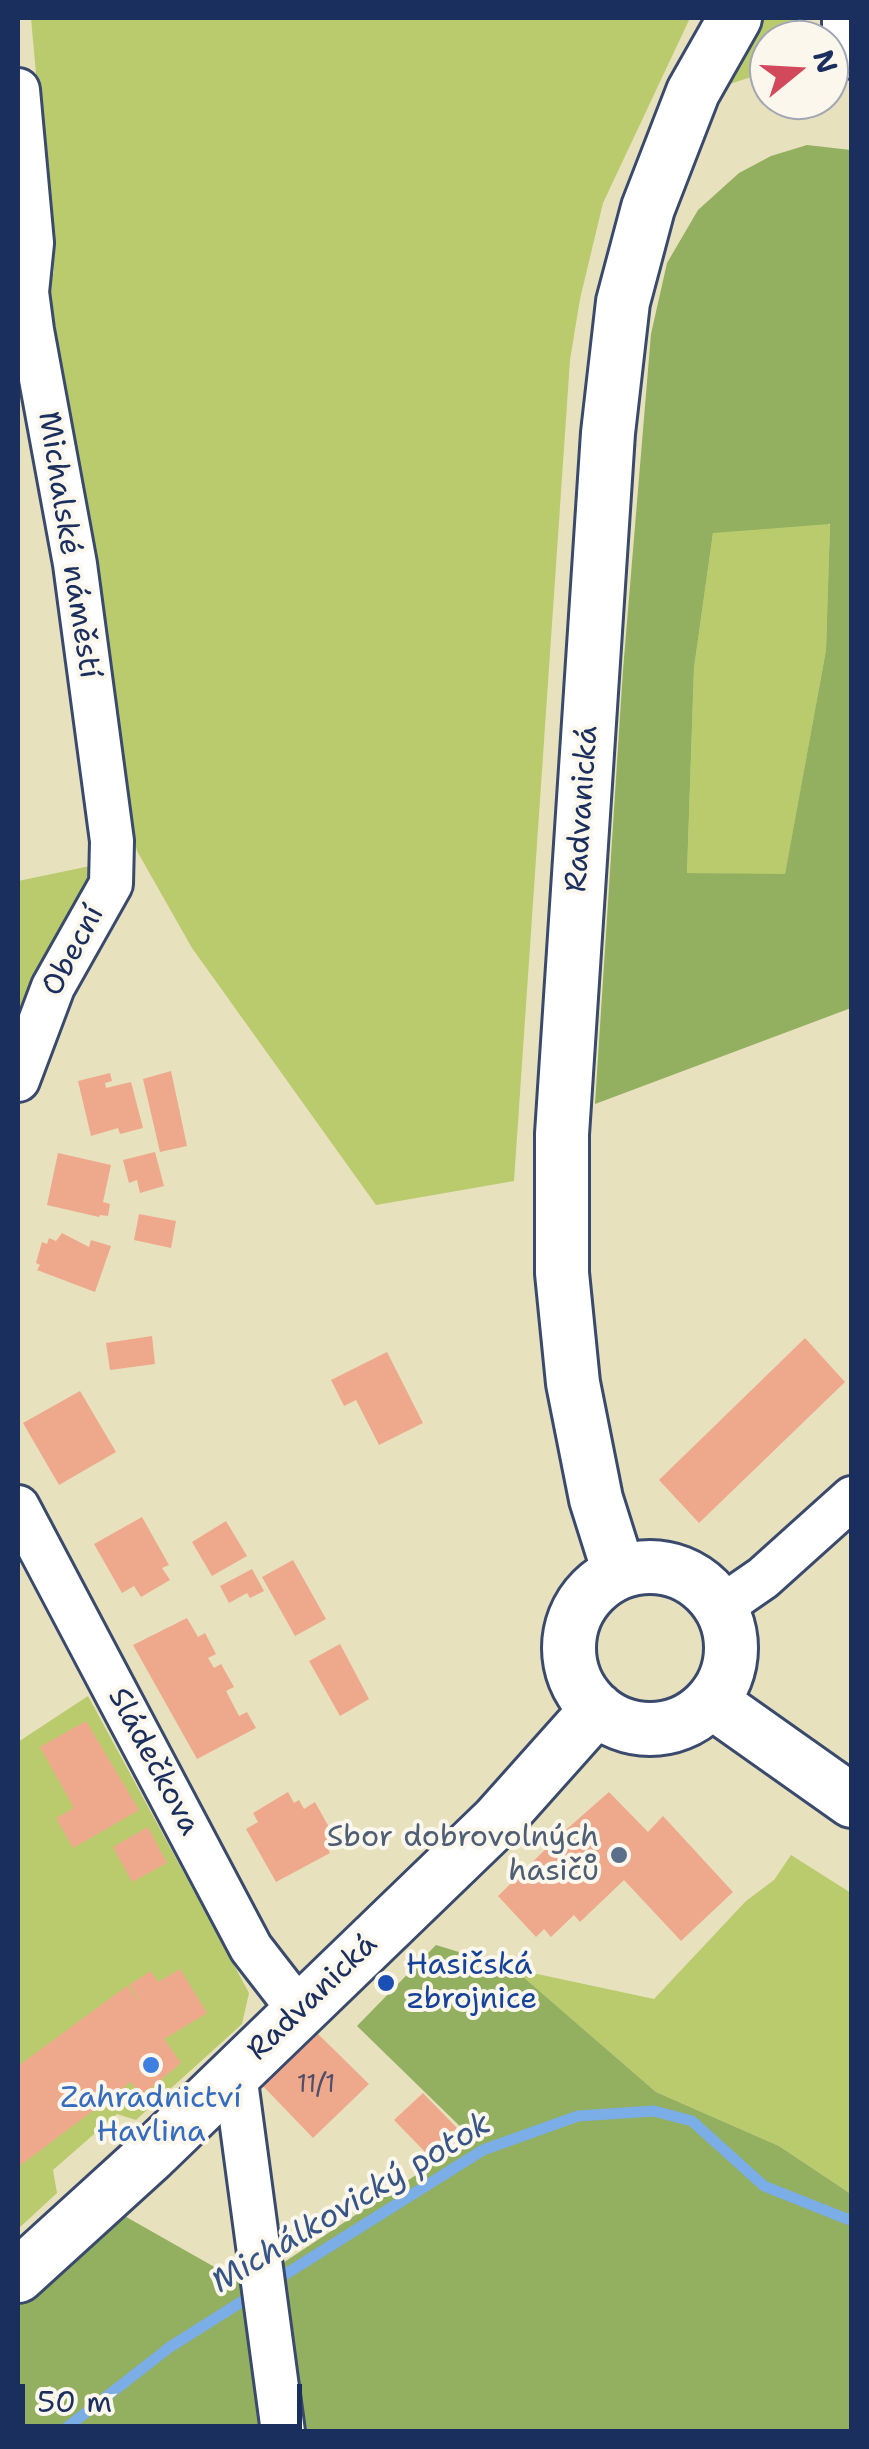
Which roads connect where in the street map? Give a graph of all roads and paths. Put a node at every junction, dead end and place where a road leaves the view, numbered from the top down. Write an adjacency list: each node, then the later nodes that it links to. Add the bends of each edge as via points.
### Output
1 (844, 18): 3 (street)
2 (723, 37): 10 (street, Radvanická, via 676,130 648,208 616,348 562,1134 562,1272 573,1382 596,1500)
3 (852, 57)
4 (18, 90): 5 (street, Michalské náměstí)
5 (25, 244): 6 (street, Michalské náměstí, via 32,330 75,564)
6 (110, 820): 7 (street, Obecní, via 110,884 53,987)
7 (18, 1080)
8 (852, 1498): 11 (street, via 764,1578)
9 (18, 1506): 15 (street, Sládečkova, via 251,1948)
10 (619, 1572): 11 (street, via 645,1566 675,1570 702,1584); 13 (street, via 594,1588 570,1633 577,1684)
11 (721, 1607): 12 (street, via 732,1656)
12 (712, 1702): 13 (street, via 675,1726 653,1730 630,1727); 14 (street)
13 (597, 1709): 15 (street, Radvanická, via 506,1812)
14 (852, 1801)
15 (299, 2010): 16 (street, Radvanická)
16 (235, 2074): 17 (street, Radvanická); 18 (street)
17 (18, 2276)
18 (283, 2432)

